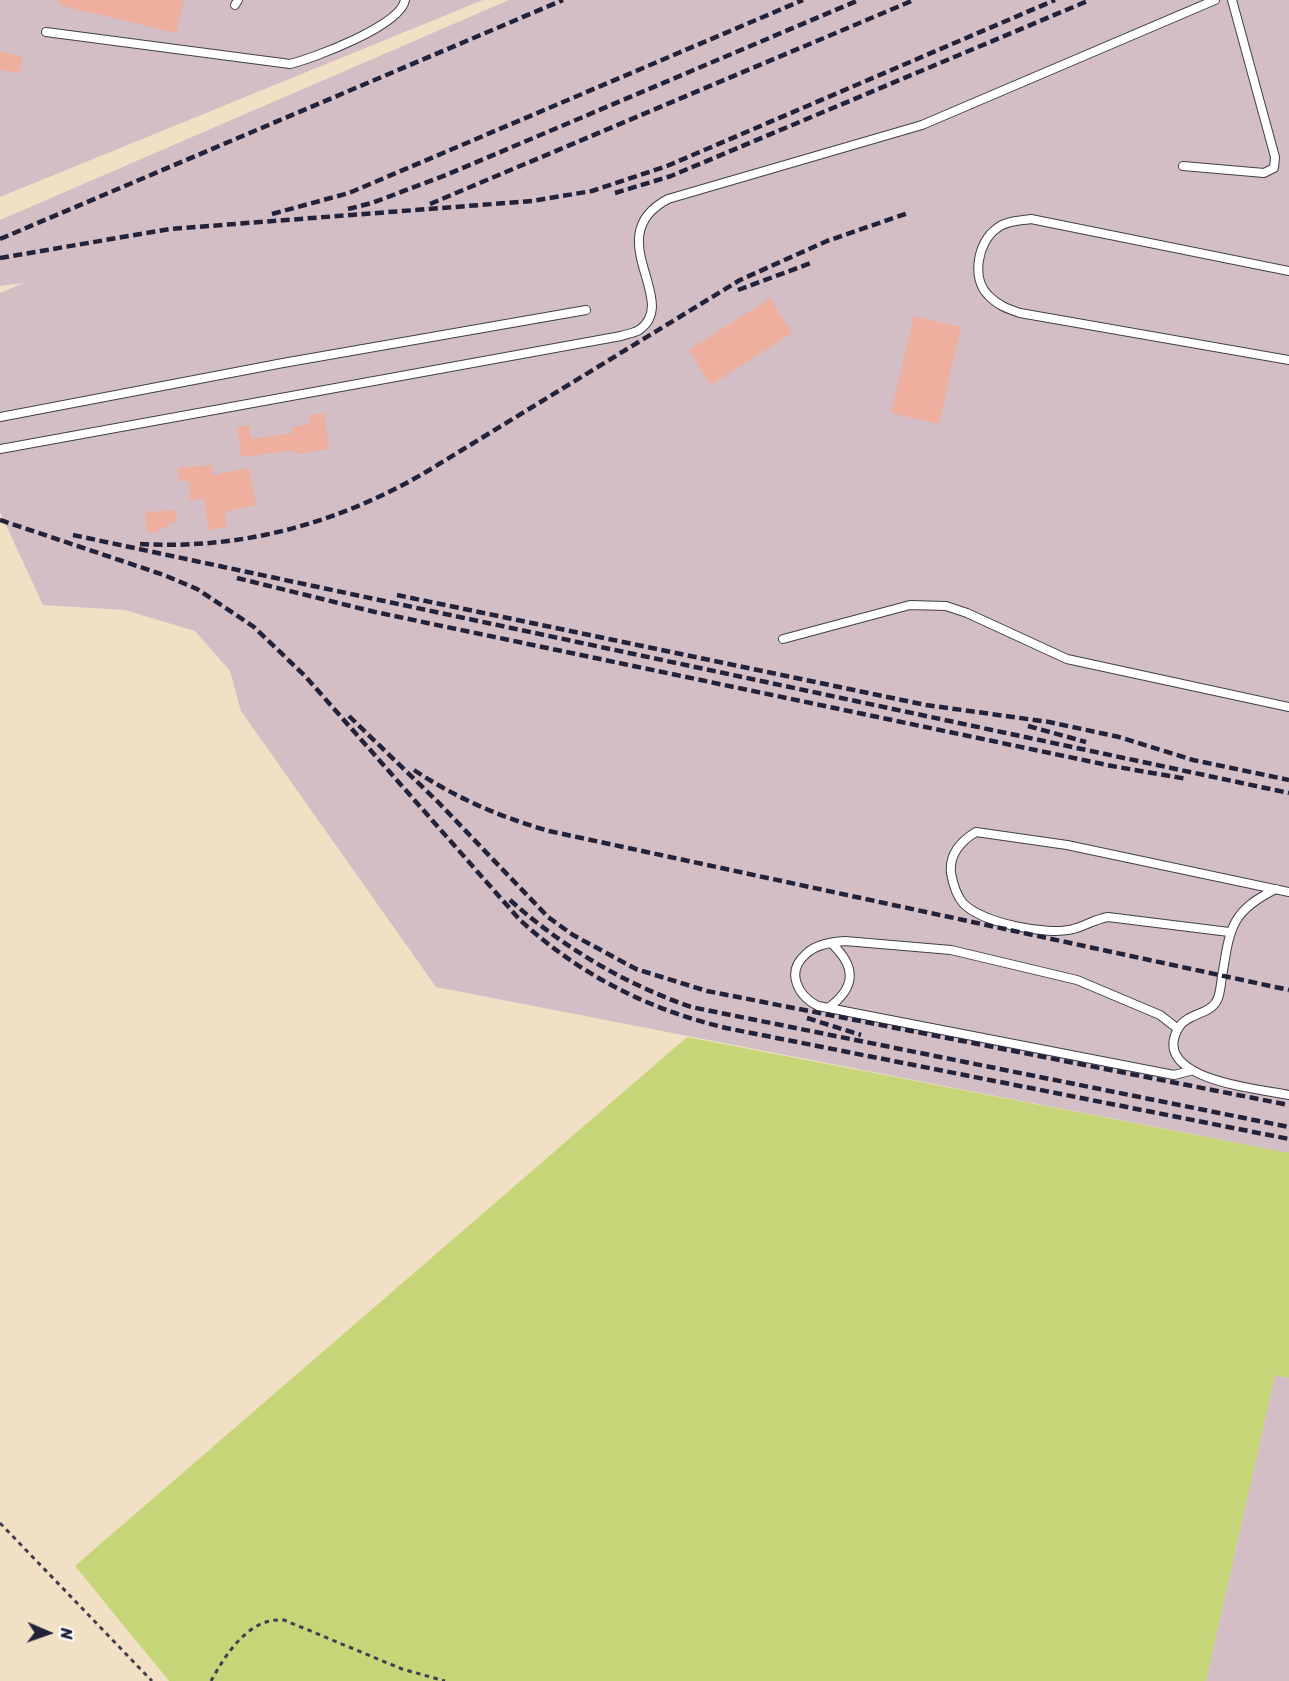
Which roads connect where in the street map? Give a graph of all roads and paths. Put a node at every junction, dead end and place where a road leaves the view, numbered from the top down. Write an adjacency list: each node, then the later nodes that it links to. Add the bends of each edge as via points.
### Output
1 (405, 0): 4 (lane, via 391,19 371,31 290,64)
2 (1215, 0): 10 (lane, via 922,124 652,207 642,219 638,238 652,300 650,316 640,330)
3 (1232, 0): 5 (lane, via 1275,157 1274,168 1264,173)
4 (46, 32)
5 (1183, 166)
6 (1289, 272): 8 (lane, via 1031,219 997,227 985,239 979,278 986,294 1020,313)
7 (586, 310): 9 (lane)
8 (1289, 360)
9 (0, 417)
10 (0, 449)
11 (783, 639): 12 (lane, via 910,605 946,606 1067,659)
12 (1289, 707)
13 (1276, 889): 14 (lane); 15 (lane, via 1243,909); 15 (lane, via 1067,845 976,832 964,839 953,854 954,887 963,903 975,912 1019,927 1044,931 1074,929 1108,917)
14 (1289, 892)
15 (1229, 932): 18 (lane, via 1218,999 1210,1009 1185,1020)
16 (831, 942): 17 (lane, via 843,954 850,975 848,987); 17 (lane, via 806,953 795,971 800,993 807,1001); 18 (lane, via 951,951 1077,980 1160,1015)
17 (828, 1008): 19 (lane, via 1174,1075)
18 (1178, 1029): 19 (lane, via 1176,1053)
19 (1190, 1071): 20 (lane, via 1211,1080)
20 (1289, 1095)
21 (0, 1523): 22 (path)
22 (152, 1681)
23 (211, 1681): 24 (path, via 241,1639 262,1622 273,1619 284,1620 402,1669)
24 (445, 1681)

